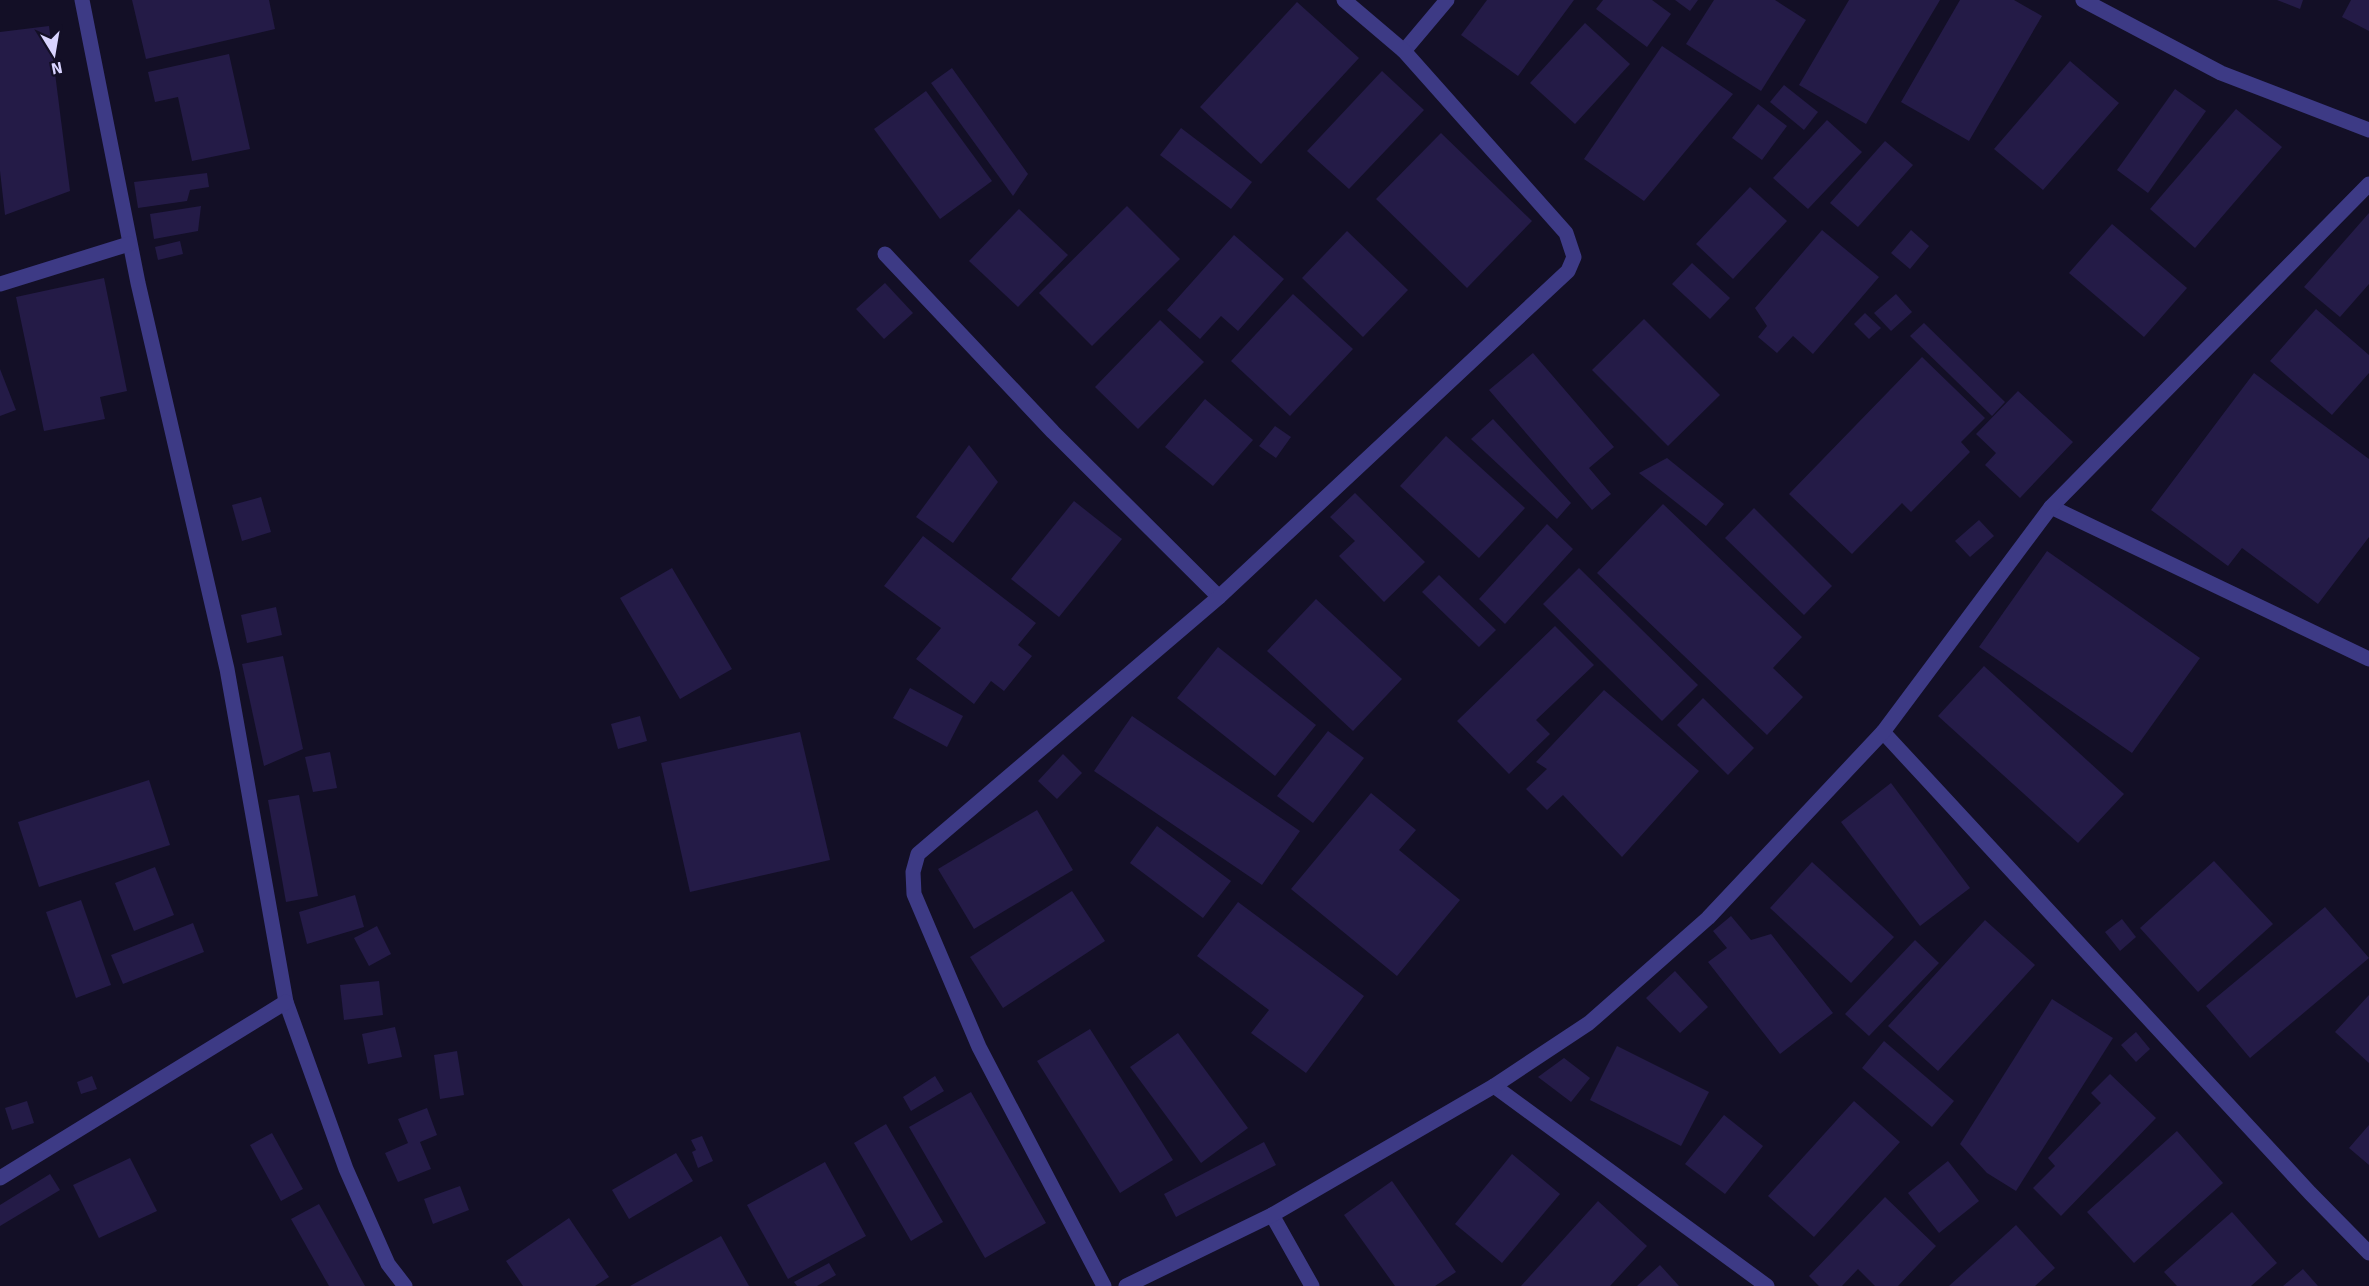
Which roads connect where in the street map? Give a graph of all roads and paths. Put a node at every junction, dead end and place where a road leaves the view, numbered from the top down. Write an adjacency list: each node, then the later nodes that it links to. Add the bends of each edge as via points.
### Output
1 (82, 0): 8 (street)
2 (1344, 0): 5 (street)
3 (1447, 0): 5 (street)
4 (2083, 0): 6 (street, via 2221,74)
5 (1404, 51): 12 (street, via 1566,233 1574,257 1568,271)
6 (2369, 130)
7 (2369, 184): 11 (street)
8 (129, 244): 10 (street); 15 (street, via 227,669)
9 (885, 254): 12 (street, via 1053,432)
10 (0, 284)
11 (2051, 507): 13 (street); 14 (street)
12 (1219, 597): 21 (street, via 918,854 913,872 914,894 979,1047)
13 (2369, 659)
14 (1883, 732): 16 (street, via 1708,918 1589,1023); 19 (street)
15 (286, 1002): 17 (street); 20 (street, via 346,1169 388,1264)
16 (1494, 1086): 18 (street); 24 (street)
17 (0, 1178)
18 (1272, 1215): 22 (street); 23 (street)
19 (2369, 1253)
20 (405, 1286)
21 (1104, 1286)
22 (1126, 1286)
23 (1312, 1286)
24 (1767, 1286)

